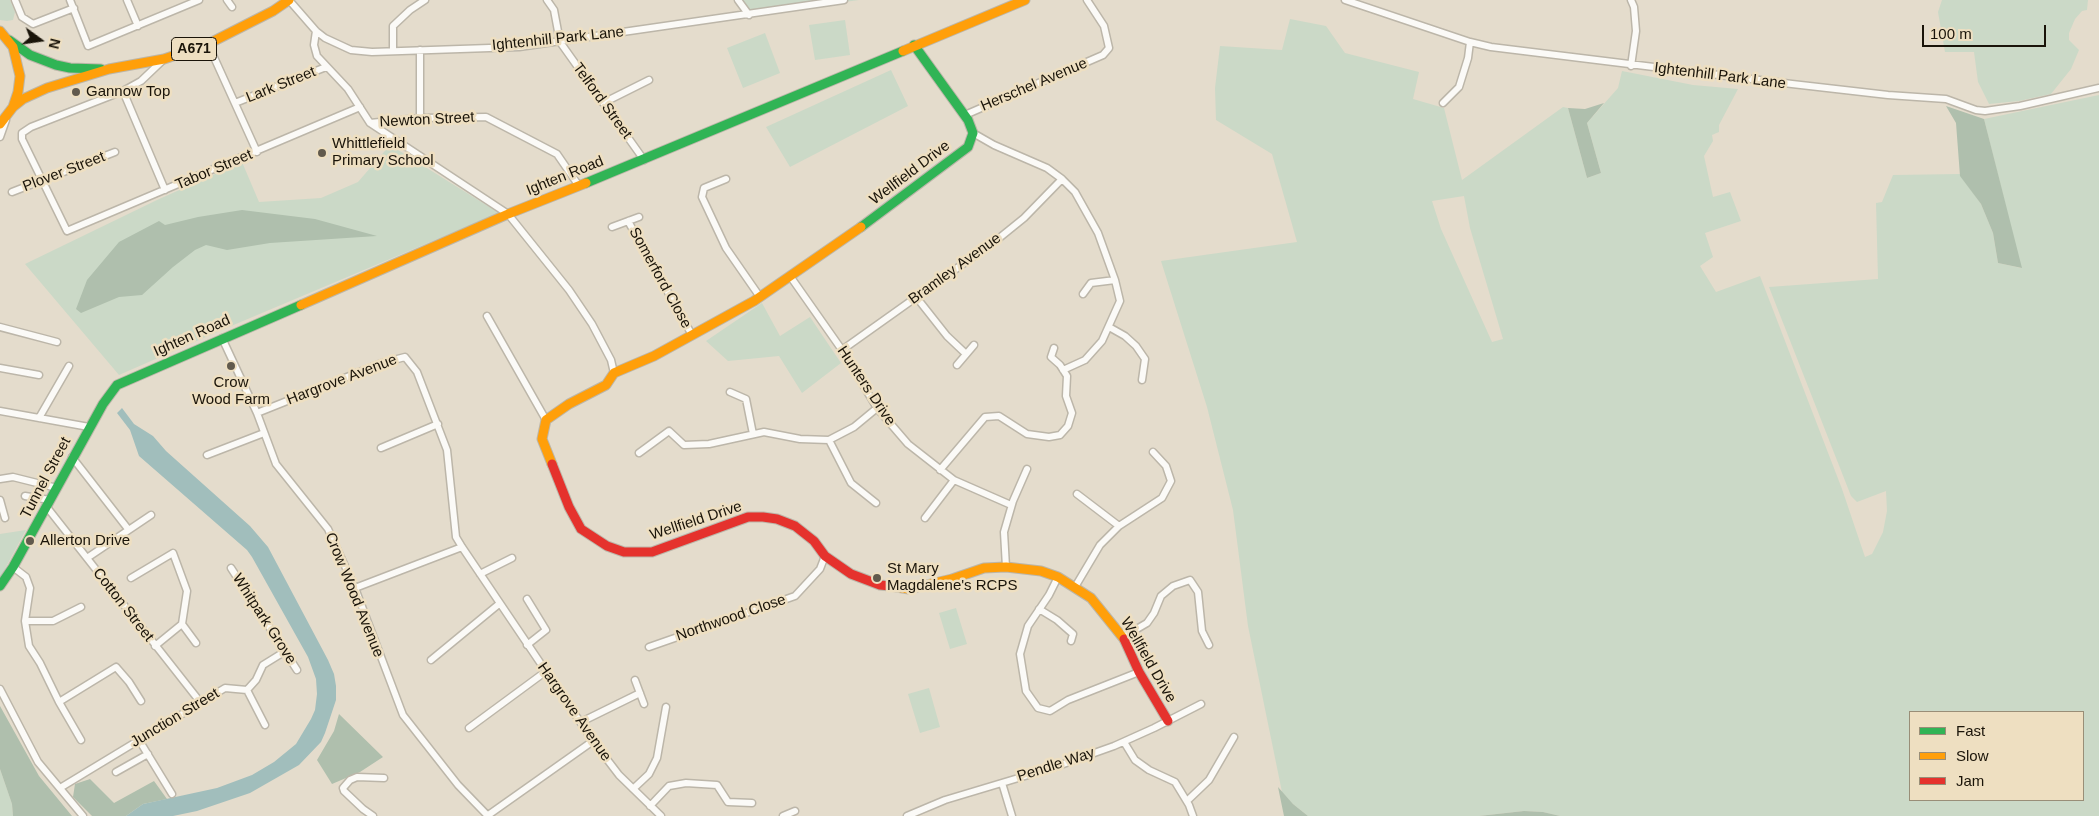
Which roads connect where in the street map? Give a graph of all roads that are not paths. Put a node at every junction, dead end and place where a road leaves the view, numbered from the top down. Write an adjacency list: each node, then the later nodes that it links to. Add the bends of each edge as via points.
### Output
1 (15, 0): 16 (street, via 22,17 33,24)
2 (70, 0): 16 (street)
3 (127, 0): 18 (street)
4 (199, 0): 18 (street)
5 (227, 0): 15 (street)
6 (289, 0): 20 (street, Ightenhill Park Lane); 24 (street, A671)
7 (425, 0): 27 (street, via 393,26)
8 (547, 0): 22 (street, via 554,10)
9 (738, 0): 17 (street)
10 (844, 0): 17 (street, Ightenhill Park Lane)
11 (1025, 0): 25 (street, Ighten Road)
12 (1087, 0): 40 (street, Herschel Avenue, via 1104,26 1108,48 1103,55)
13 (1345, 0): 23 (street, Ightenhill Park Lane)
14 (1632, 0): 29 (street, via 1636,31)
15 (232, 7)
16 (74, 8): 18 (street, via 88,46)
17 (749, 15): 22 (street, Ightenhill Park Lane)
18 (138, 26)
19 (0, 31): 21 (street, A671)
20 (316, 31): 27 (street, Ightenhill Park Lane, via 351,50); 30 (street, via 314,46)
21 (9, 40): 31 (street, via 25,52 56,65); 39 (street, A671, via 20,76)
22 (560, 42): 26 (street, Ightenhill Park Lane, via 519,47); 37 (street, Telford Street)
23 (1470, 42): 29 (street, Ightenhill Park Lane); 35 (street, via 1459,87)
24 (208, 44): 28 (street, A671); 36 (street)
25 (914, 45): 40 (street); 48 (street, Ighten Road)
26 (420, 50): 27 (street, Ightenhill Park Lane); 41 (street)
27 (393, 51)
28 (164, 59): 31 (street, A671); 34 (street, via 141,81)
29 (1631, 66): 33 (street, Ightenhill Park Lane, via 1946,99 1976,110 2020,106)
30 (326, 67): 36 (street, Lark Street); 38 (street)
31 (109, 69): 39 (street, A671, via 34,93)
32 (649, 80): 37 (street)
33 (2099, 88)
34 (124, 91): 51 (street, via 22,133); 53 (street)
35 (1443, 102)
36 (235, 103): 47 (street)
37 (603, 103): 48 (street, Telford Street)
38 (360, 106): 42 (street); 47 (street, Tabor Street)
39 (11, 110): 43 (street, A671); 45 (street)
40 (965, 115): 44 (street)
41 (420, 118): 42 (street, Newton Street); 52 (street, Newton Street, via 486,117 557,154)
42 (370, 122): 55 (street)
43 (0, 124)
44 (973, 132): 50 (street, via 994,145 1047,168); 59 (street, Wellfield Drive, via 968,146 950,162)
45 (0, 137)
46 (115, 152): 51 (street, Plover Street)
47 (257, 152): 53 (street, Tabor Street)
48 (644, 160): 52 (street, Ighten Road)
49 (726, 179): 62 (street, via 704,188 702,197 726,248)
50 (1062, 179): 60 (street, via 1075,192 1098,233); 63 (street, Bramley Avenue, via 1024,218)
51 (43, 180): 53 (street, Tabor Street, via 67,231); 54 (street, Plover Street)
52 (579, 186): 55 (street, Ighten Road)
53 (165, 190)
54 (12, 192)
55 (508, 214): 68 (street, Ighten Road); 78 (street, via 592,324 611,360)
56 (639, 217): 57 (street, Somerford Close)
57 (628, 221): 58 (street, Somerford Close); 67 (street, Somerford Close)
58 (612, 226)
59 (790, 276): 62 (street, Wellfield Drive); 72 (street, Hunters Drive)
60 (1116, 280): 61 (street, via 1091,283); 66 (street, via 1120,301)
61 (1083, 294)
62 (760, 297): 67 (street, Wellfield Drive)
63 (917, 298): 72 (street, Bramley Avenue); 73 (street)
64 (487, 316): 87 (street)
65 (0, 327): 69 (street)
66 (1109, 327): 77 (street, via 1102,341 1085,360); 80 (street, via 1136,346 1144,359)
67 (692, 335): 78 (street, Wellfield Drive)
68 (222, 338): 81 (street, Ighten Road); 85 (street, Crow Wood Avenue)
69 (57, 342)
70 (974, 345): 73 (street)
71 (1054, 348): 77 (street, via 1051,358)
72 (842, 350): 83 (street, Hunters Drive)
73 (966, 354): 74 (street)
74 (956, 365)
75 (69, 366): 86 (street)
76 (0, 368): 79 (street)
77 (1063, 370): 99 (street, via 1067,376 1066,396 1072,413 1068,426 1060,435 1027,434 998,416 985,417)
78 (614, 373): 87 (street, Wellfield Drive, via 606,385)
79 (39, 375)
80 (1142, 380)
81 (117, 385): 89 (street, Tunnel Street)
82 (730, 392): 91 (street, via 746,399)
83 (877, 408): 92 (street, via 854,428); 99 (street, Hunters Drive, via 908,444)
84 (0, 411): 86 (street)
85 (256, 413): 88 (street, Hargrove Avenue, via 405,356 417,372); 90 (street, Crow Wood Avenue)
86 (39, 418): 89 (street)
87 (546, 420): 115 (street, Wellfield Drive, via 542,440 569,507 581,529 606,546 624,552 652,552 723,525 763,516 795,526 814,541)
88 (438, 424): 93 (street); 114 (street, Hargrove Avenue, via 447,450 456,537)
89 (89, 427): 97 (street, Tunnel Street)
90 (264, 433): 96 (street); 126 (street, Crow Wood Avenue, via 276,464 328,529)
91 (753, 434): 92 (street, via 764,432 800,439); 95 (street, via 709,444 684,445 669,431)
92 (829, 440): 106 (street, via 851,483)
93 (381, 448)
94 (1153, 452): 112 (street, via 1166,466 1171,481 1162,498)
95 (639, 453)
96 (207, 455)
97 (72, 457): 102 (street, Tunnel Street); 113 (street)
98 (1027, 469): 108 (street)
99 (940, 470): 101 (street, Hunters Drive)
100 (0, 479): 102 (street, via 14,477)
101 (954, 480): 108 (street, Hunters Drive); 111 (street)
102 (57, 488): 107 (street, Tunnel Street)
103 (1077, 494): 112 (street)
104 (25, 496): 107 (street)
105 (0, 500): 110 (street)
106 (876, 502)
107 (48, 503): 116 (street, Cotton Street); 118 (street, Tunnel Street)
108 (1011, 506): 119 (street, via 1004,532)
109 (151, 515): 113 (street)
110 (5, 518)
111 (925, 518)
112 (1120, 526): 125 (street, via 1100,545)
113 (128, 529): 116 (street)
114 (462, 547): 121 (street, Hargrove Avenue); 126 (street)
115 (825, 556): 119 (street, Wellfield Drive, via 861,579 909,589 984,568); 139 (street, Northwood Close, via 820,569 795,596)
116 (87, 558): 138 (street, Cotton Street)
117 (512, 558): 121 (street)
118 (13, 567): 124 (street, Tunnel Street); 131 (street, via 26,577 30,588)
119 (1006, 567): 122 (street, Wellfield Drive, via 1041,571)
120 (231, 568): 140 (street, Whitpark Grove)
121 (480, 574): 128 (street, Hargrove Avenue)
122 (1058, 577): 125 (street, Wellfield Drive); 130 (street)
123 (131, 578): 132 (street, via 173,553 188,591)
124 (0, 586)
125 (1074, 587): 133 (street, Wellfield Drive, via 1092,598)
126 (355, 588): 178 (street, Crow Wood Avenue, via 402,715 458,785)
127 (528, 598): 137 (street, via 546,630)
128 (499, 604): 137 (street, Hargrove Avenue); 141 (street)
129 (81, 607): 131 (street, via 53,621)
130 (1039, 609): 134 (street, via 1073,634); 144 (street, via 1028,626 1020,654 1026,692 1038,708 1050,711 1068,700)
131 (25, 621): 150 (street, via 29,646)
132 (182, 624): 135 (street); 138 (street)
133 (1123, 637): 136 (street, via 1147,623 1161,596 1173,586 1190,580 1198,592 1202,631); 144 (street, Wellfield Drive)
134 (1071, 641)
135 (196, 643)
136 (1209, 644)
137 (527, 645): 143 (street, Hargrove Avenue)
138 (155, 646): 151 (street, Cotton Street)
139 (649, 647)
140 (284, 652): 142 (street, Whitpark Grove); 147 (street, via 263,665)
141 (431, 660)
142 (297, 670)
143 (545, 672): 155 (street, Hargrove Avenue); 158 (street)
144 (1140, 672): 156 (street, Wellfield Drive)
145 (635, 680): 148 (street)
146 (0, 688): 168 (street, via 38,762)
147 (247, 690): 151 (street, Junction Street, via 224,688); 157 (street)
148 (640, 693): 152 (street); 155 (street)
149 (141, 701): 150 (street, via 116,667)
150 (59, 702): 160 (street)
151 (201, 703): 161 (street, Junction Street)
152 (644, 704)
153 (1201, 704): 156 (street, Pendle Way)
154 (666, 708): 169 (street, via 657,758 649,774)
155 (581, 722): 162 (street, Hargrove Avenue)
156 (1168, 722): 163 (street, Pendle Way)
157 (265, 725)
158 (470, 728)
159 (1234, 737): 171 (street, via 1209,780)
160 (81, 740)
161 (139, 740): 164 (street); 168 (street, Junction Street)
162 (593, 741): 169 (street, Hargrove Avenue); 178 (street)
163 (1124, 742): 167 (street, Pendle Way); 171 (street, via 1135,760 1175,782)
164 (148, 754): 165 (street); 170 (street)
165 (116, 772)
166 (384, 778): 177 (street, via 357,777 343,788)
167 (1002, 783): 175 (street, Pendle Way, via 945,800); 181 (street)
168 (60, 788): 176 (street)
169 (633, 789): 173 (street, Hargrove Avenue)
170 (172, 794)
171 (1187, 801): 182 (street)
172 (752, 803): 173 (street, via 728,802 717,785 686,783 669,786)
173 (650, 806): 179 (street, Hargrove Avenue)
174 (795, 810): 180 (street)
175 (911, 815)
176 (83, 816)
177 (373, 816)
178 (488, 816)
179 (661, 816)
180 (783, 816)
181 (1012, 816)
182 (1193, 816)

